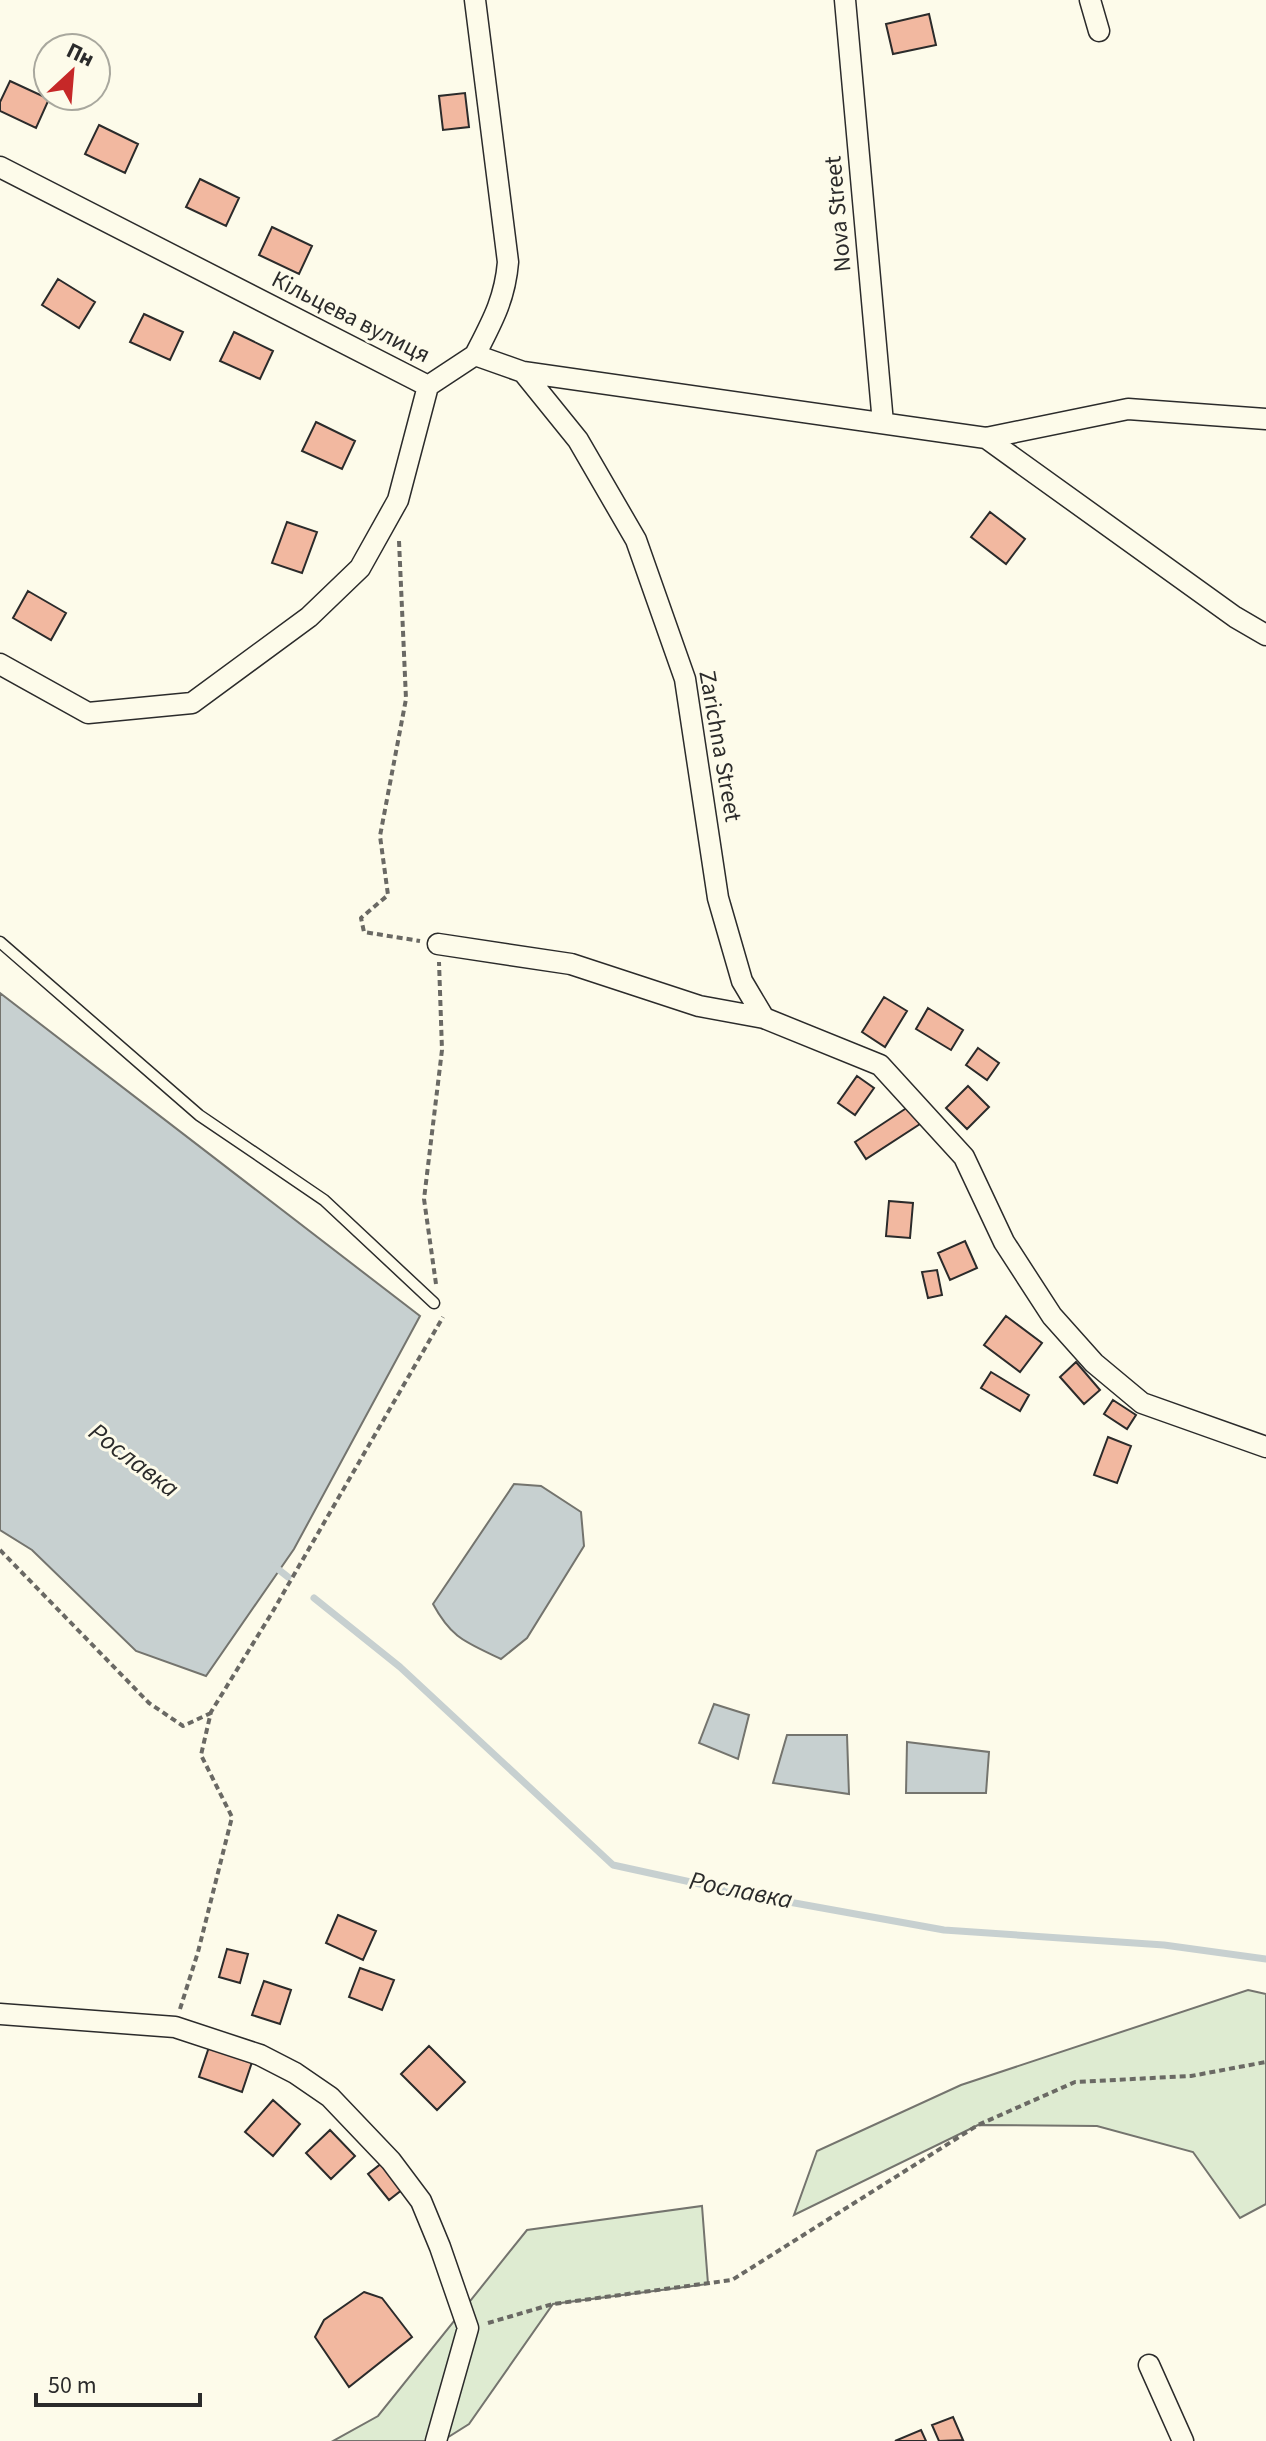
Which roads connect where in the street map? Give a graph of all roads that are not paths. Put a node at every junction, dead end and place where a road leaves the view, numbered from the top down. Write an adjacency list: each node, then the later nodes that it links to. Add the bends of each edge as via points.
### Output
1 (475, 0): 6 (street, via 508,262 499,310)
2 (845, 0): 10 (street, Nova Street)
3 (1090, 0): 4 (street)
4 (1099, 31)
5 (0, 167): 8 (street, Кільцева вулиця)
6 (475, 355): 7 (street); 8 (street)
7 (523, 372): 10 (street); 16 (street, Zarichna Street, via 578,440 636,540 685,679 718,898 742,981)
8 (428, 386): 13 (street, Кільцева вулиця, via 398,500 360,568 309,617 192,703 88,713)
9 (1266, 419): 11 (street, via 1128,409)
10 (883, 423): 11 (street)
11 (986, 438): 12 (street)
12 (1266, 635)
13 (0, 664)
14 (0, 942): 17 (lane, via 199,1115 324,1200)
15 (438, 944): 16 (street, via 571,964 699,1006)
16 (764, 1018): 18 (street, via 880,1065 964,1157 1012,1254 1052,1316 1094,1363 1142,1403)
17 (434, 1303)
18 (1266, 1447)
19 (0, 2014): 21 (street, via 175,2027 260,2055 330,2097 421,2201 468,2328)
20 (1149, 2365): 22 (street)
21 (436, 2441)
22 (1183, 2441)

